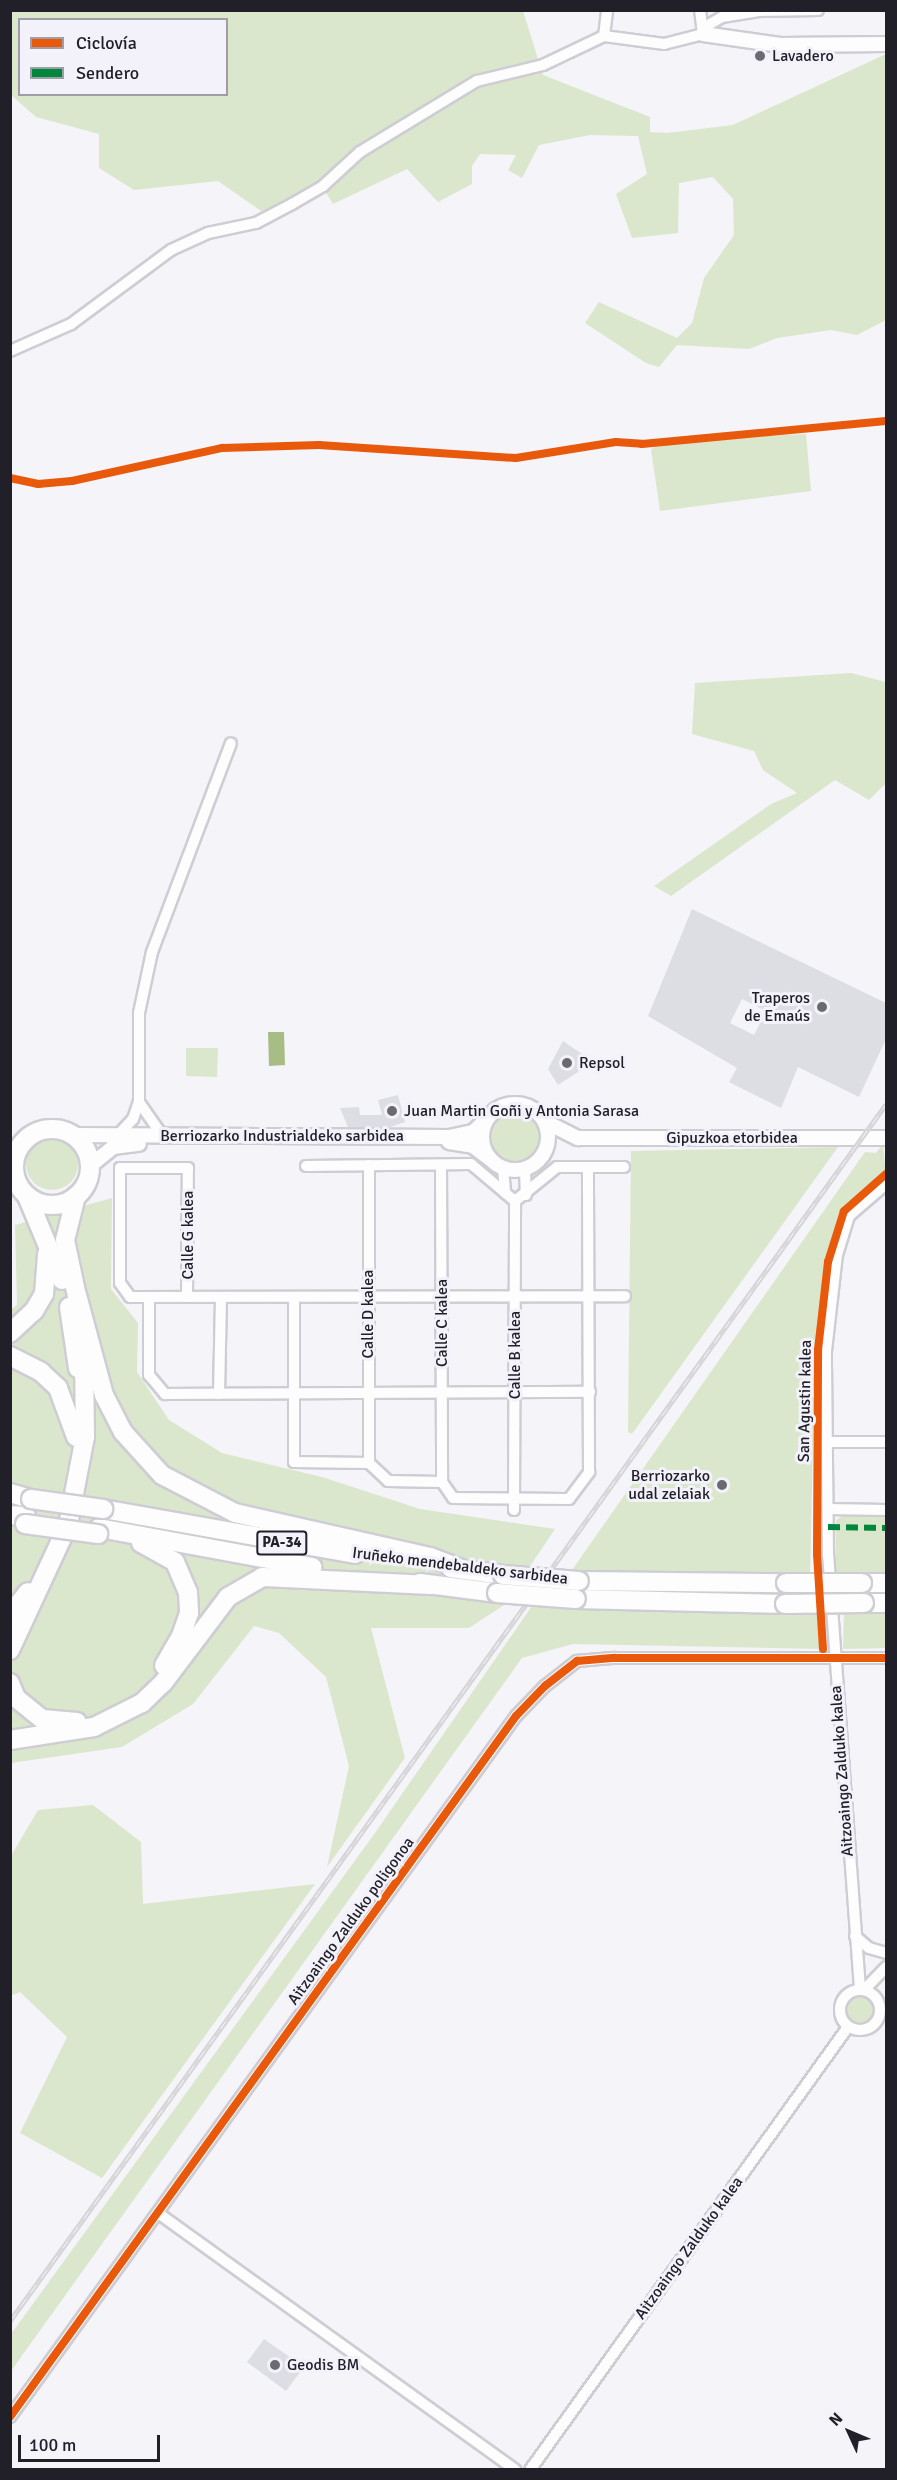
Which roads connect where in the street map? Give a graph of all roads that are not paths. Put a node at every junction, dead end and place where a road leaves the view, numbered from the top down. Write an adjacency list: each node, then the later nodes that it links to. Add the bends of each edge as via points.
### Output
1 (607, 10): 5 (street)
2 (700, 10): 4 (street)
3 (818, 10): 4 (street, via 722,16)
4 (703, 31): 5 (street, via 658,44); 6 (main road, via 759,38 780,45)
5 (604, 36): 7 (street, via 543,65 468,86 360,152 323,186 277,213 171,250 71,324)
6 (886, 44)
7 (10, 351)
8 (231, 744): 9 (street, via 149,964 139,1012)
9 (139, 1102): 15 (street, via 133,1119); 16 (street)
10 (485, 1121): 11 (main road, via 511,1103 532,1107); 16 (main road, Berriozarko Industrialdeko sarbidea, via 473,1132 449,1137); 20 (main road, via 482,1141)
11 (546, 1122): 17 (main road, Gipuzkoa etorbidea); 19 (main road)
12 (10, 1134): 13 (highway)
13 (31, 1134): 14 (highway, via 52,1128); 29 (highway, via 17,1151)
14 (74, 1135): 15 (main road, Berriozarko Industrialdeko sarbidea); 21 (highway)
15 (118, 1135): 16 (main road, Berriozarko Industrialdeko sarbidea)
16 (162, 1135)
17 (578, 1138): 18 (main road, Gipuzkoa etorbidea); 19 (main road, Gipuzkoa etorbidea)
18 (886, 1138)
19 (545, 1151): 28 (main road)
20 (490, 1159): 21 (main road, Berriozarko Industrialdeko sarbidea, via 473,1146 455,1142 126,1143 113,1147); 27 (main road)
21 (92, 1165): 34 (highway)
22 (441, 1165): 24 (street); 31 (street, via 471,1164); 39 (street, Calle C kalea)
23 (306, 1166): 24 (street)
24 (369, 1166): 38 (street, Calle D kalea)
25 (588, 1167): 26 (street); 32 (street, via 557,1167); 41 (street)
26 (624, 1167)
27 (503, 1168): 28 (main road); 31 (street)
28 (525, 1169): 32 (street)
29 (12, 1170): 33 (highway)
30 (886, 1184): 56 (street, San Agustin kalea, via 849,1216 837,1255 826,1352)
31 (505, 1193): 35 (street)
32 (526, 1195): 35 (street)
33 (27, 1196): 34 (highway, via 51,1205); 36 (highway)
34 (76, 1197): 37 (highway, via 65,1240)
35 (515, 1201): 40 (street, Calle B kalea)
36 (45, 1234): 47 (highway, via 49,1272 44,1294 34,1311); 55 (highway, via 58,1264 78,1356)
37 (77, 1294): 66 (highway, via 104,1395 123,1432 162,1475 235,1513 430,1557); 70 (highway, via 86,1392 77,1487 62,1541)
38 (368, 1296): 39 (street); 46 (street); 54 (street, Calle D kalea)
39 (442, 1296): 40 (street); 51 (street, Calle C kalea)
40 (515, 1296): 41 (street); 52 (street, Calle B kalea)
41 (589, 1296): 42 (street); 49 (street)
42 (626, 1296)
43 (149, 1297): 44 (street); 44 (street, Calle G kalea, via 130,1297 120,1283 120,1168 188,1168); 53 (street, via 149,1375 159,1390)
44 (187, 1297): 45 (street)
45 (221, 1297): 46 (street); 53 (street)
46 (294, 1297): 50 (street)
47 (10, 1333)
48 (10, 1356): 55 (highway, via 41,1372 58,1388)
49 (590, 1392): 52 (street); 61 (street, via 589,1472 569,1498)
50 (294, 1393): 53 (street); 54 (street); 58 (street, via 294,1462)
51 (443, 1393): 52 (street); 54 (street); 59 (street, Calle C kalea)
52 (514, 1393): 61 (street, Calle B kalea)
53 (219, 1394)
54 (368, 1394): 58 (street, Calle D kalea)
55 (76, 1437): 70 (highway, via 71,1484 45,1565)
56 (827, 1442): 57 (street); 62 (street, San Agustin kalea)
57 (886, 1442)
58 (369, 1463): 59 (street, via 388,1481)
59 (442, 1482): 61 (street, via 453,1498)
60 (10, 1495): 64 (highway)
61 (514, 1504)
62 (828, 1509): 63 (street); 74 (street, San Agustin kalea)
63 (886, 1510)
64 (21, 1515): 65 (highway, bridge); 66 (highway, Iruñeko mendebaldeko sarbidea / PA-34, bridge, via 103,1509 280,1543)
65 (103, 1531): 68 (highway, Iruñeko mendebaldeko sarbidea / PA-34); 75 (highway, via 162,1552 184,1576 189,1613 161,1670 122,1704 77,1722 42,1719 16,1698)
66 (462, 1569): 67 (highway, Iruñeko mendebaldeko sarbidea / PA-34, bridge, via 579,1581)
67 (886, 1583)
68 (432, 1585): 69 (highway, Iruñeko mendebaldeko sarbidea / PA-34, bridge, via 576,1599); 76 (highway, via 262,1577 228,1597 164,1683 142,1704 94,1727)
69 (886, 1603)
70 (14, 1622): 71 (highway); 72 (highway)
71 (10, 1638)
72 (10, 1650)
73 (886, 1658): 74 (street)
74 (834, 1659): 77 (street, Aitzoaingo Zalduko kalea); 83 (street, Aitzoaingo Zalduko poligonoa, via 577,1661 544,1686 516,1716)
75 (10, 1683)
76 (10, 1740)
77 (855, 1936): 78 (street, via 869,1948); 80 (street, Aitzoaingo Zalduko kalea)
78 (886, 1953)
79 (886, 1967): 80 (street)
80 (862, 1989): 81 (street, via 880,2004); 82 (street, via 841,2002 840,2016)
81 (882, 2025): 82 (street, via 867,2030)
82 (848, 2027): 86 (street, Aitzoaingo Zalduko kalea)
83 (158, 2213): 84 (street, Aitzoaingo Zalduko poligonoa); 85 (street)
84 (10, 2417)
85 (515, 2469)
86 (530, 2469)

